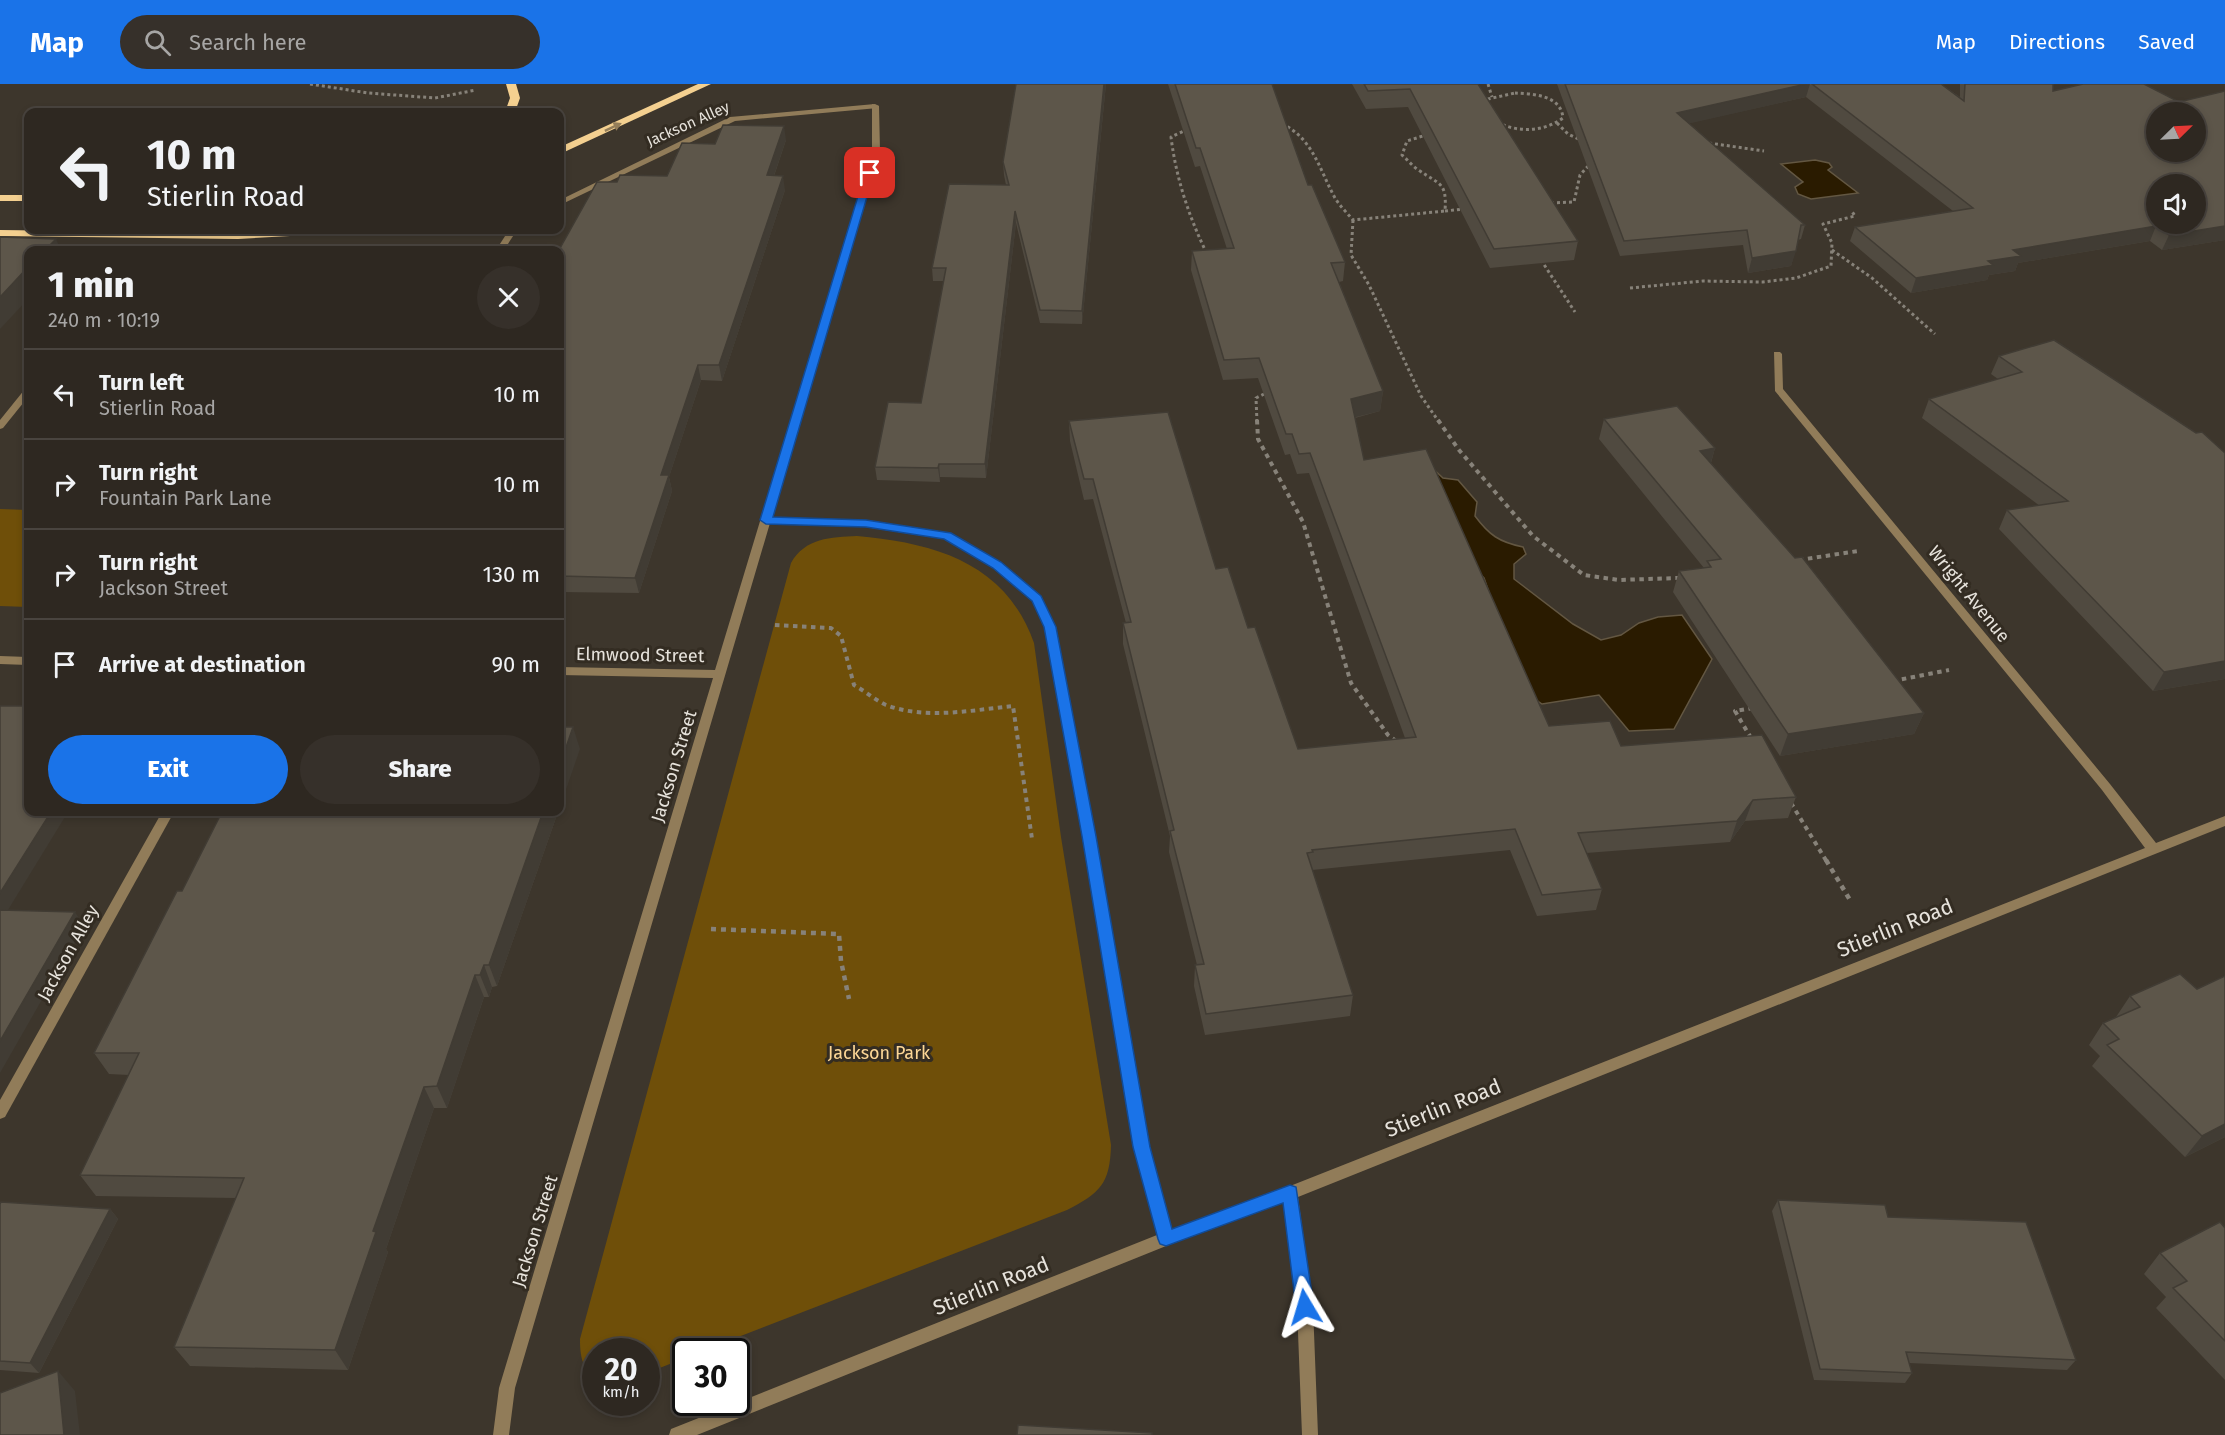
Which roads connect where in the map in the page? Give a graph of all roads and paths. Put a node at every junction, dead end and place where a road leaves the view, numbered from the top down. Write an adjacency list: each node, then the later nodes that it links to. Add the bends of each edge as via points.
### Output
1 (310, 84): 5 (path, via 435,98)
2 (511, 84): 8 (highway, via 515,98)
3 (706, 84): 17 (highway, one-way to 3)
4 (1488, 84): 6 (path)
5 (478, 90)
6 (1492, 96): 9 (path, via 1481,106); 11 (path, via 1542,96 1564,112)
7 (875, 106): 22 (street, Jackson Alley, via 733,119); 42 (street, Jackson Street, via 876,151)
8 (511, 108)
9 (1487, 118): 10 (path); 11 (path, via 1523,129)
10 (1480, 120)
11 (1557, 123): 15 (path, via 1568,134)
12 (1278, 124): 27 (path, via 1288,126 1308,146 1337,200)
13 (1197, 125): 34 (path, via 1171,137 1173,162)
14 (1434, 132): 26 (path, via 1407,141 1402,155 1419,171 1437,180 1446,196)
15 (1584, 141)
16 (1709, 143): 18 (path)
17 (564, 149)
18 (1764, 151)
19 (1594, 161): 23 (path, via 1576,183 1574,202)
20 (0, 198): 21 (highway)
21 (24, 198)
22 (564, 201)
23 (1551, 203)
24 (1465, 209): 26 (path)
25 (1851, 210): 32 (path, via 1855,216 1823,224)
26 (1445, 211): 27 (path)
27 (1353, 220): 45 (path, via 1351,255 1421,396 1459,450 1533,536 1584,575 1619,580)
28 (0, 233): 29 (highway)
29 (24, 233)
30 (79, 234): 31 (highway)
31 (273, 234)
32 (1832, 250): 35 (path, via 1831,266 1796,278); 37 (path, via 1872,278)
33 (1537, 254): 36 (path)
34 (1209, 258)
35 (1630, 288)
36 (1575, 312)
37 (1935, 334)
38 (1777, 354): 60 (street, Wright Avenue, via 1778,389)
39 (1275, 390): 55 (path, via 1256,398 1258,439 1303,522 1351,683)
40 (24, 396): 41 (street)
41 (0, 426)
42 (766, 520): 46 (street, Jackson Street); 66 (street, via 866,524 947,536 997,565 1037,599 1050,627 1141,1147)
43 (1858, 551): 44 (path)
44 (1799, 560)
45 (1682, 577)
46 (735, 624): 51 (street, Jackson Street); 59 (path, via 831,628 841,636 854,685 884,704 903,710 1013,706)
47 (0, 660): 48 (street)
48 (24, 661)
49 (1949, 670): 52 (path)
50 (564, 671): 51 (street, Elmwood Street)
51 (720, 674): 67 (street, Jackson Street, via 507,1388)
52 (1882, 683)
53 (1758, 707): 54 (path, via 1735,711)
54 (1753, 741)
55 (1397, 742)
56 (1790, 801): 61 (path)
57 (166, 816): 64 (street, Jackson Alley)
58 (2225, 821): 60 (street, Stierlin Road)
59 (1032, 839)
60 (2154, 849): 65 (street, Stierlin Road)
61 (1850, 900)
62 (711, 929): 63 (path, via 839,934)
63 (849, 999)
64 (0, 1113)
65 (1290, 1192): 66 (street, Stierlin Road); 69 (street, via 1305,1307)
66 (1166, 1239): 68 (street, Stierlin Road)
67 (501, 1435)
68 (677, 1435)
69 (1310, 1435)

